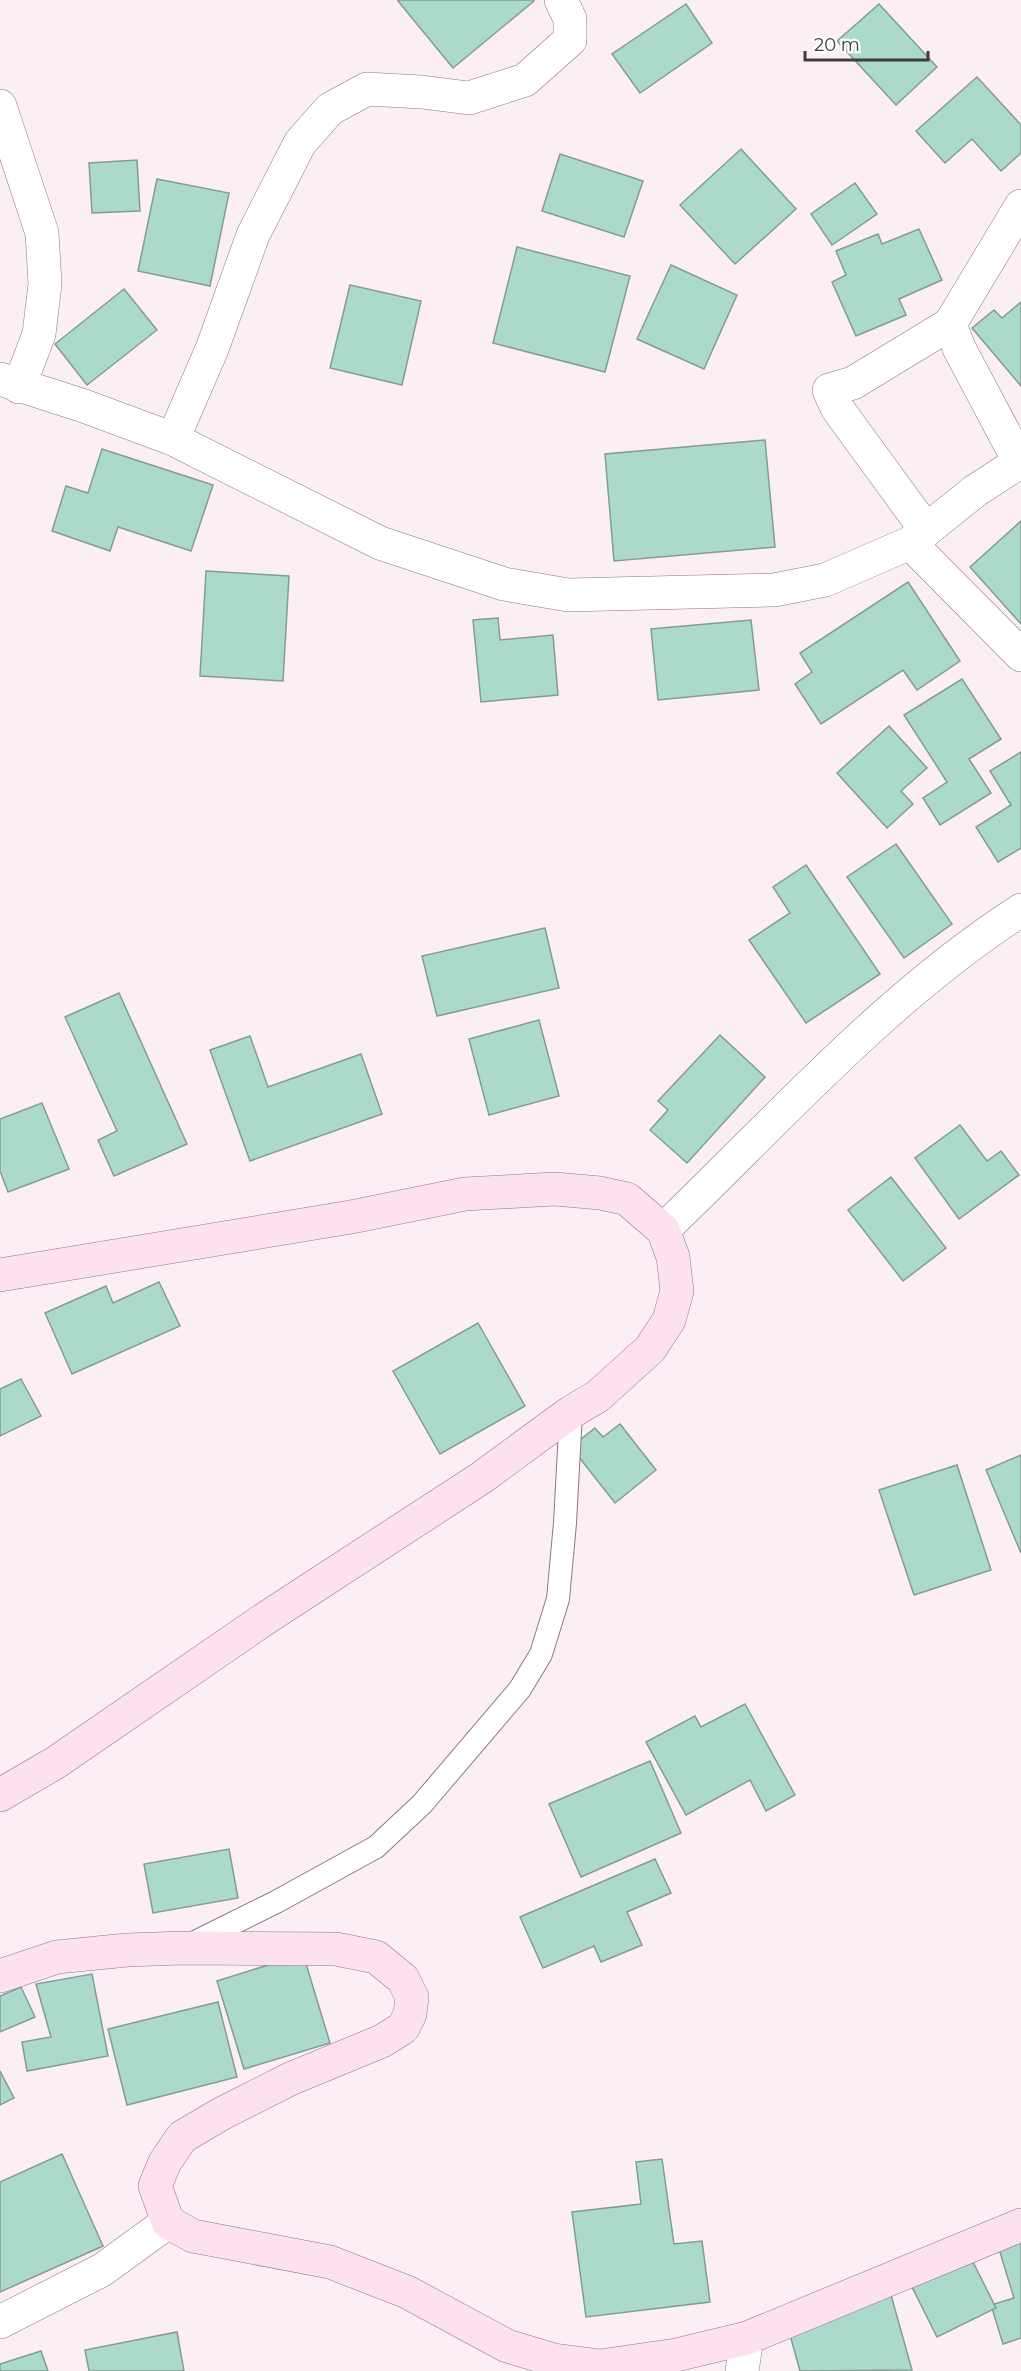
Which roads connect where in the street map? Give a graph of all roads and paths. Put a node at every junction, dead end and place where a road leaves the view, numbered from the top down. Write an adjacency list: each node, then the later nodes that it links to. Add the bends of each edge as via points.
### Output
1 (561, 0): 6 (street, via 570,19 570,40 525,80 469,99 367,89 322,117 300,143 253,235 212,349)
2 (0, 106): 5 (street, via 42,233 45,285 39,334)
3 (1021, 206): 4 (street)
4 (950, 324): 7 (street); 8 (street, via 853,383 829,390)
5 (10, 383): 6 (street)
6 (173, 439): 8 (street, via 380,543 504,584 568,595 774,590 825,580)
7 (1020, 461): 8 (street)
8 (918, 536): 9 (street)
9 (1021, 655)
10 (1021, 910): 11 (street, via 913,990)
11 (663, 1230): 12 (main road, via 627,1199 600,1193 555,1189 465,1194 329,1221); 13 (main road, via 673,1257 677,1291 669,1320 650,1349 598,1396)
12 (0, 1275)
13 (571, 1412): 14 (main road, via 481,1478 266,1618 55,1763); 15 (lane, via 558,1599 541,1654 520,1689 422,1804 376,1847)
14 (0, 1794)
15 (182, 1948): 16 (main road, via 57,1957); 17 (main road, via 336,1949 376,1957 403,1979 412,1997 403,2028 290,2079 182,2136 155,2186)
16 (0, 1976)
17 (168, 2222): 19 (street, via 102,2270); 20 (main road, via 193,2236 330,2262 407,2292 507,2346 554,2360 600,2366 676,2355)
18 (1021, 2225): 20 (main road)
19 (0, 2322)
20 (747, 2338): 21 (street)
21 (742, 2371)

